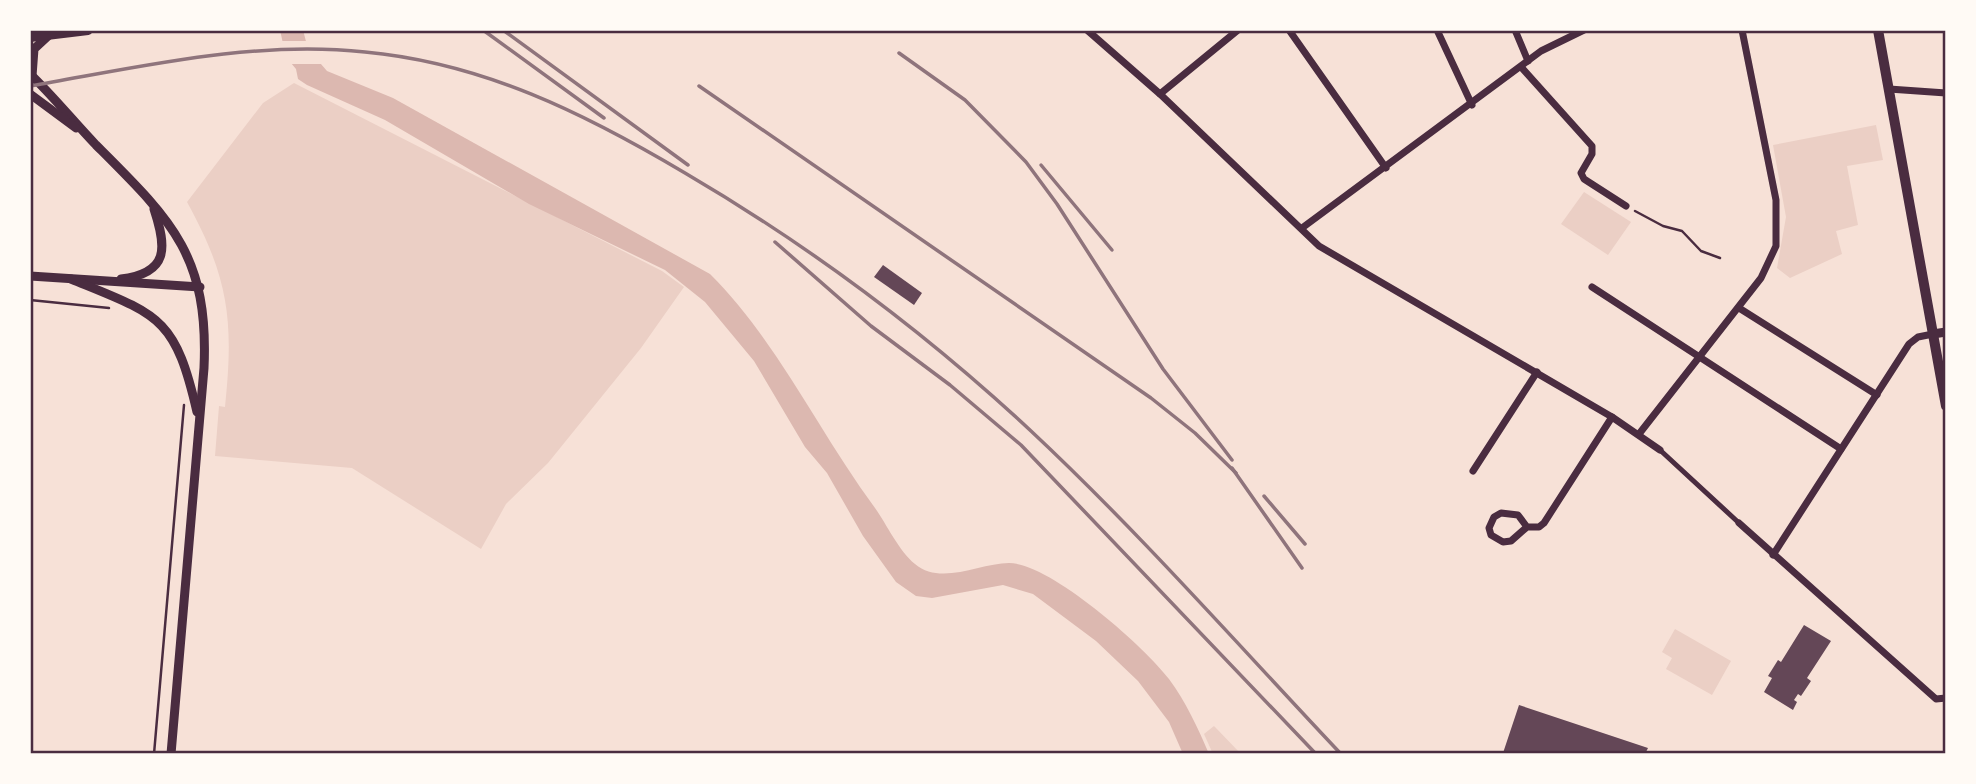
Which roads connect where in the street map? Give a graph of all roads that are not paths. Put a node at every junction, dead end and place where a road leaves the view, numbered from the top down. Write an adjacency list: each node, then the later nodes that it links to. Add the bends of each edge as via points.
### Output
1 (32, 30): 11 (main road)
2 (88, 30): 11 (main road)
3 (1087, 30): 19 (street)
4 (1238, 30): 19 (street)
5 (1289, 30): 22 (street)
6 (1437, 30): 20 (street)
7 (1515, 30): 13 (street)
8 (1584, 30): 13 (street)
9 (1742, 30): 30 (street, via 1778,223 1768,266)
10 (1878, 30): 16 (main road)
11 (53, 33): 12 (main road); 15 (street, via 34,49)
12 (30, 37)
13 (1528, 61): 14 (street)
14 (1521, 67): 20 (street); 24 (street, via 1592,146 1581,173 1584,178)
15 (31, 75): 21 (street)
16 (1888, 89): 17 (street); 32 (main road)
17 (1946, 93)
18 (30, 94): 21 (street)
19 (1160, 94): 25 (street)
20 (1472, 105): 22 (street)
21 (84, 133): 23 (street)
22 (1385, 168): 25 (street)
23 (152, 201): 27 (street, via 163,246 161,258 151,270 123,279); 28 (street, via 187,251)
24 (1626, 206)
25 (1303, 228): 34 (street, via 1319,246)
26 (30, 276): 27 (street)
27 (71, 279): 28 (street); 38 (street, via 138,307 167,330 184,359)
28 (200, 287): 38 (street, via 205,337)
29 (1592, 287): 33 (street)
30 (1739, 308): 33 (street); 35 (street)
31 (1946, 332): 32 (street)
32 (1933, 334): 35 (street, via 1918,337 1909,345); 36 (main road)
33 (1699, 357): 39 (street); 40 (street)
34 (1537, 372): 37 (street); 42 (street)
35 (1877, 395): 40 (street)
36 (1946, 406)
37 (1612, 416): 39 (street); 44 (street, via 1544,523)
38 (200, 423): 47 (street)
39 (1639, 434): 41 (street)
40 (1841, 449): 45 (street)
41 (1660, 450): 43 (street)
42 (1473, 471)
43 (1739, 523): 45 (street)
44 (1527, 527): 44 (street, via 1518,515 1506,513 1494,517 1489,528 1491,535 1503,542)
45 (1773, 555): 46 (street, via 1936,699)
46 (1946, 698)
47 (171, 754)

